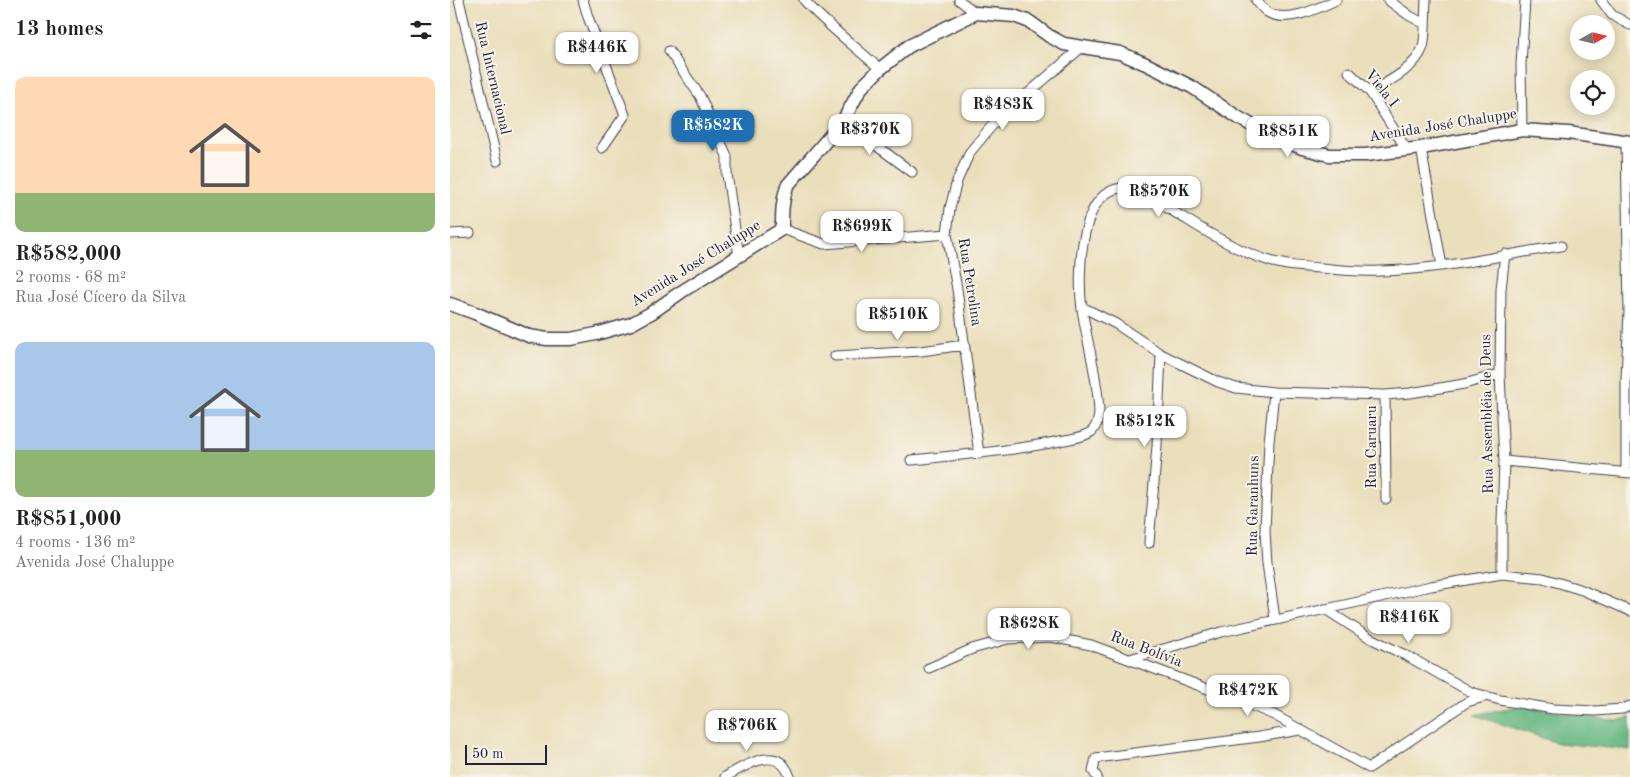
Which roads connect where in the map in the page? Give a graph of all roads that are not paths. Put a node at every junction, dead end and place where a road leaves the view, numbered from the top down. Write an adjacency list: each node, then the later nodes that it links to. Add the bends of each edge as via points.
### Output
1 (459, 0): 25 (street, Rua Internacional)
2 (583, 0): 22 (street, via 625,116)
3 (804, 0): 16 (street)
4 (959, 0): 11 (street)
5 (1256, 0): 6 (street, via 1266,11 1280,17 1302,13)
6 (1336, 0)
7 (1388, 0): 12 (street)
8 (1426, 0): 12 (street)
9 (1525, 0): 20 (street, via 1521,64)
10 (1601, 0): 13 (street, via 1612,15)
11 (976, 13): 14 (street, Avenida José Chaluppe, via 1014,16 1030,22 1064,44); 16 (street, Avenida José Chaluppe, via 909,46)
12 (1424, 24): 18 (street, via 1423,46 1417,59)
13 (1630, 25)
14 (1083, 46): 24 (street, Avenida José Chaluppe, via 1120,53 1146,64 1192,87 1269,135 1302,148 1330,155); 30 (street, Rua Petrolina, via 996,122 970,152 957,181)
15 (669, 51): 34 (street, via 700,96 727,156)
16 (880, 70): 19 (street, Avenida José Chaluppe, via 861,88)
17 (1349, 72): 18 (street, Viela I)
18 (1370, 92): 24 (street, Viela I)
19 (842, 121): 26 (street); 27 (street, Avenida José Chaluppe, via 787,186)
20 (1522, 130): 21 (street, Avenida José Chaluppe); 23 (street, Avenida José Chaluppe)
21 (1628, 142): 32 (street)
22 (602, 148)
23 (1421, 148): 24 (street, Avenida José Chaluppe); 35 (street)
24 (1407, 150)
25 (497, 162)
26 (912, 172)
27 (782, 229): 30 (street, via 824,244); 34 (street, Avenida José Chaluppe)
28 (470, 233): 29 (street)
29 (450, 234)
30 (947, 234): 38 (street, Rua Petrolina, via 958,289)
31 (1560, 246): 33 (street)
32 (1628, 246): 47 (street)
33 (1505, 254): 35 (street); 41 (street, Rua Assembléia de Deus)
34 (739, 257): 36 (street, Avenida José Chaluppe, via 631,324 571,339 529,336)
35 (1442, 266): 37 (street, via 1381,271 1268,261 1238,249 1149,198 1131,190 1116,189 1101,198 1091,213 1084,236)
36 (450, 304)
37 (1082, 307): 39 (street, via 1116,324); 44 (street, via 1100,414 1097,424 1091,432 1079,437)
38 (964, 345): 40 (street); 44 (street, Rua Petrolina)
39 (1161, 354): 42 (street, via 1218,382 1236,388); 49 (street)
40 (834, 356)
41 (1500, 374): 43 (street, via 1464,384); 46 (street, Rua Assembléia de Deus)
42 (1274, 392): 43 (street); 53 (street, Rua Garanhuns, via 1265,531)
43 (1385, 395): 48 (street, Rua Caruaru)
44 (979, 454): 45 (street)
45 (911, 460)
46 (1504, 461): 47 (street); 50 (street, Rua Assembléia de Deus)
47 (1628, 473)
48 (1386, 499)
49 (1149, 542)
50 (1502, 574): 51 (street); 52 (street, via 1543,578 1582,590)
51 (1324, 610): 53 (street); 56 (street, via 1471,692)
52 (1630, 611)
53 (1275, 619): 54 (street)
54 (1130, 659): 55 (street, Rua Bolívia, via 1091,645 1051,637 1008,639); 58 (street, Rua Bolívia, via 1248,704)
55 (929, 668)
56 (1487, 696): 57 (street, via 1570,710 1595,711); 58 (street, Rua Bolívia, via 1467,702 1369,768)
57 (1630, 706)
58 (1300, 730): 61 (street, via 1096,758 1093,771)
59 (725, 777): 60 (street, via 757,761 776,760 787,768)
60 (790, 777)
61 (1097, 777)

